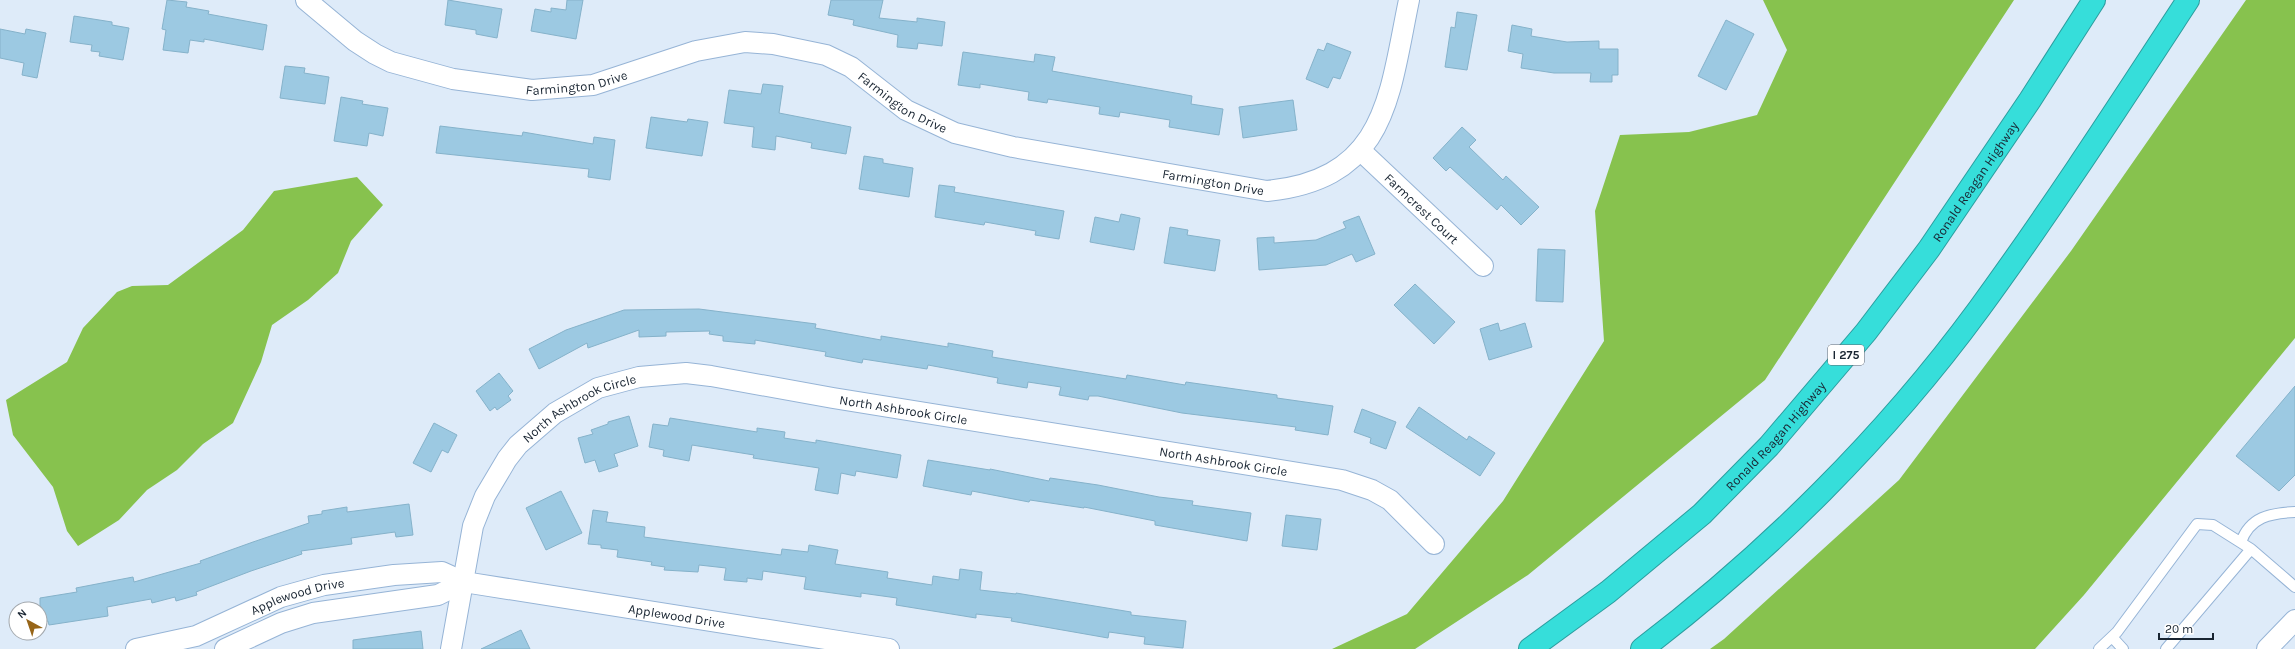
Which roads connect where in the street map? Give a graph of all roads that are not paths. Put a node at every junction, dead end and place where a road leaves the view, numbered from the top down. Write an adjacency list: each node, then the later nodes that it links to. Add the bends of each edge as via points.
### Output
1 (306, 0): 5 (street, Farmington Drive, via 355,41 375,54 392,62 453,79 532,90 593,85 703,50 745,42 773,44 826,55 851,67 906,110 922,119 956,133 1013,147 1266,191 1306,185 1325,176)
2 (1409, 0): 5 (street, Farmington Drive, via 1388,100 1382,116)
3 (2094, 0): 19 (highway, Ronald Reagan Highway / I 275, via 1929,249 1866,332 1768,446 1702,514 1608,592)
4 (2188, 0): 20 (highway, via 2105,127 1988,297 1923,380 1867,444 1811,501 1689,613)
5 (1360, 150): 6 (street, Farmcrest Court)
6 (1483, 266)
7 (2295, 512): 8 (lane, via 2265,515 2254,521)
8 (2241, 542): 10 (lane); 14 (lane, via 2213,525 2197,524)
9 (1434, 544): 11 (street, North Ashbrook Circle, via 1390,500 1372,490 1342,480 686,373 639,377 598,388 555,413 518,445 485,496 473,526)
10 (2251, 549): 12 (lane); 23 (lane)
11 (464, 582): 15 (street, Applewood Drive, via 442,572 394,574 324,585 281,597 196,636); 16 (street, Applewood Drive, via 438,595 312,613 281,623); 17 (street, North Ashbrook Circle); 18 (street, Applewood Drive)
12 (2295, 587)
13 (2295, 620): 24 (street)
14 (2112, 637): 21 (lane); 22 (lane)
15 (145, 648)
16 (225, 649)
17 (451, 649)
18 (889, 649)
19 (1530, 649)
20 (1642, 649)
21 (2099, 649)
22 (2123, 649)
23 (2166, 649)
24 (2267, 649)

